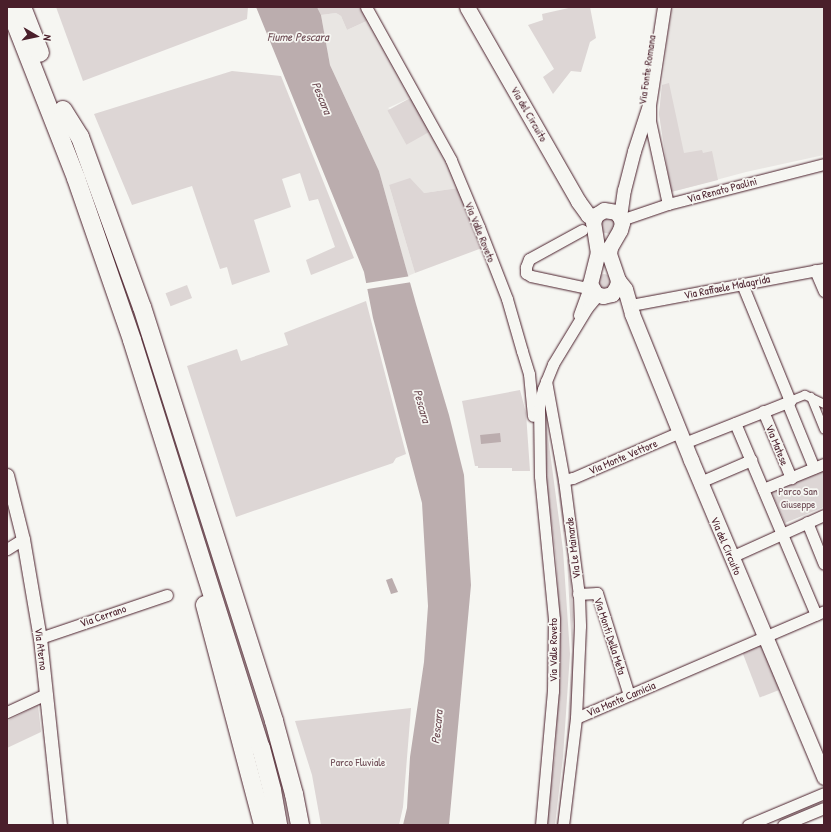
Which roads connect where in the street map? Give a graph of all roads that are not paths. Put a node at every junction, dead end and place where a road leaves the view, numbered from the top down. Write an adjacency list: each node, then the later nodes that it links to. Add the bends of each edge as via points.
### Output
1 (19, 7): 6 (highway); 8 (highway)
2 (366, 7): 34 (street, Via Valle Roveto, via 451,160 507,299 528,374 536,466)
3 (466, 7): 15 (main road, Via del Circuito, via 578,201)
4 (656, 7): 9 (street, Via Fonte Romana)
5 (664, 7): 7 (street, Via Fonte Romana)
6 (12, 22): 10 (highway)
7 (650, 105): 9 (street, Via Fonte Romana); 13 (street, Via Fonte Romana, via 650,121)
8 (63, 110): 40 (highway, via 99,206); 63 (highway, via 80,137 142,307 274,721)
9 (640, 133): 12 (street, Via Fonte Romana)
10 (70, 164): 40 (highway); 60 (highway, via 68,176 195,571)
11 (824, 164): 13 (street, Via Renato Paolini)
12 (624, 190): 14 (street, Via Fonte Romana); 15 (street, Via Fonte Romana)
13 (668, 204): 14 (street, Via Renato Paolini)
14 (620, 218): 15 (main road, via 613,211); 16 (main road, Via del Circuito, via 620,230)
15 (594, 222): 16 (main road, via 604,238); 20 (main road, via 598,253); 20 (street, via 529,259 526,273)
16 (616, 235): 18 (main road, Via del Circuito, via 609,254)
17 (822, 269): 19 (street, Via Raffaele Malagrida); 21 (street)
18 (618, 280): 20 (main road, via 614,292); 22 (main road, Via del Circuito, via 625,289)
19 (742, 284): 22 (street, Via Raffaele Malagrida); 25 (street)
20 (596, 291): 22 (main road); 23 (street)
21 (824, 291)
22 (632, 309): 30 (main road, Via del Circuito)
23 (544, 384): 34 (street, Via Valle Roveto, via 539,411); 36 (street, Via Le Mainarde)
24 (811, 397): 25 (street, Via Matese, via 805,395); 26 (street); 29 (street)
25 (788, 401): 27 (street, Via Matese); 32 (street)
26 (824, 404)
27 (763, 411): 28 (street, Via Matese); 35 (street, Via Matese)
28 (736, 423): 30 (street, Via Matese); 31 (street)
29 (824, 429)
30 (682, 438): 36 (street, Via Monte Vettore); 37 (main road, Via del Circuito)
31 (751, 460): 37 (street); 38 (street)
32 (819, 466): 35 (street)
33 (7, 475): 43 (street, Via Aterno)
34 (540, 476): 64 (street, Via Valle Roveto, via 554,619 553,691)
35 (790, 478): 38 (street)
36 (564, 480): 47 (street, Via Le Mainarde)
37 (700, 482): 45 (main road, Via del Circuito)
38 (763, 489): 42 (street)
39 (824, 515): 41 (street)
40 (196, 521): 61 (highway, via 267,768); 62 (highway, via 278,768)
41 (807, 522): 42 (street); 46 (street)
42 (782, 534): 45 (street); 49 (street)
43 (23, 539): 44 (street); 50 (street, Via Aterno)
44 (7, 549)
45 (731, 557): 51 (main road, Via del Circuito)
46 (824, 564)
47 (578, 594): 53 (street, Via Monti Della Meta, via 597,593); 55 (street, Via Le Mainarde, via 580,626)
48 (167, 595): 50 (street, Via Cerrano)
49 (820, 613): 51 (street, Via Monte Camicia)
50 (40, 638): 52 (street, Via Aterno)
51 (765, 638): 53 (street, Via Monte Camicia); 56 (main road, Via del Circuito)
52 (46, 694): 54 (street); 59 (street, Via Aterno)
53 (629, 695): 55 (street, Via Monte Camicia)
54 (7, 712)
55 (576, 718): 65 (street, Via Monte Camicia)
56 (824, 777)
57 (824, 794): 66 (street)
58 (824, 808): 67 (street)
59 (60, 825)
60 (263, 825)
61 (278, 825)
62 (289, 825)
63 (300, 825)
64 (541, 825)
65 (563, 825)
66 (748, 825)
67 (783, 825)

